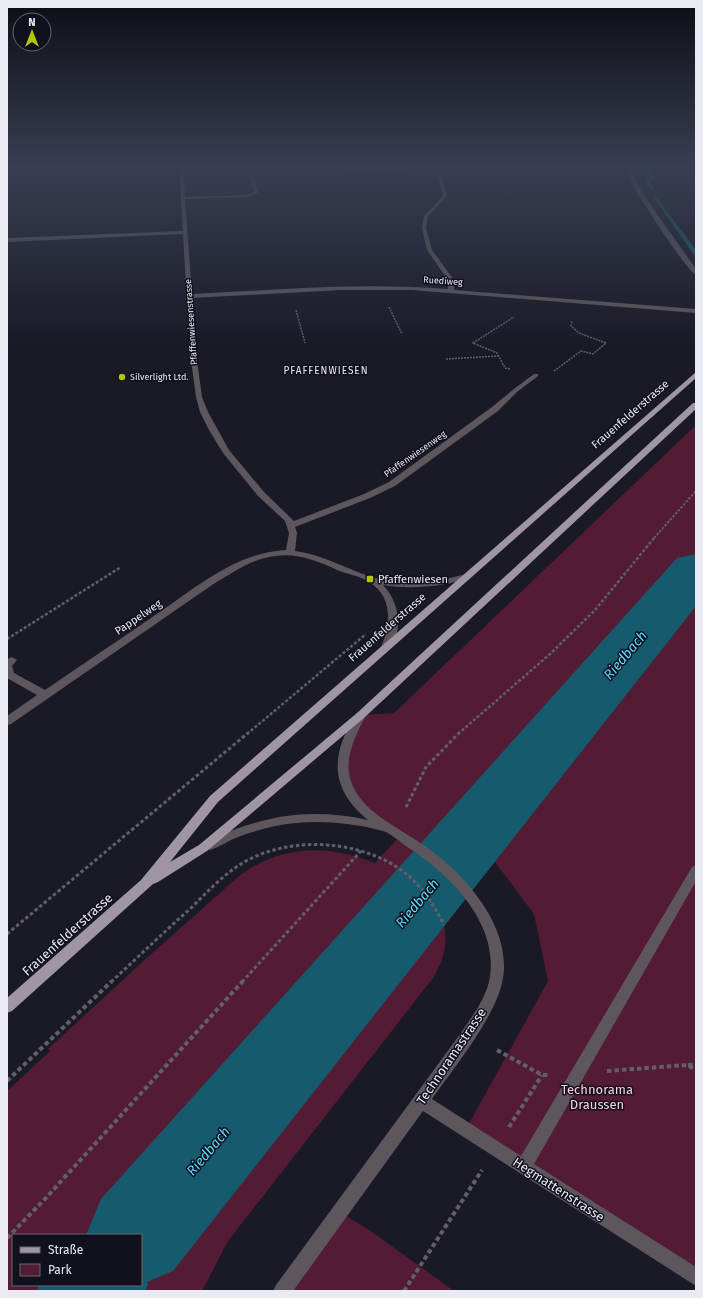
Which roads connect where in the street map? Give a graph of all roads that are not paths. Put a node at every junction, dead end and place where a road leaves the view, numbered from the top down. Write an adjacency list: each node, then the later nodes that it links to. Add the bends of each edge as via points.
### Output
1 (185, 227): 4 (street, Pfaffenwiesenstrasse)
2 (425, 227): 9 (street, via 426,244 451,280)
3 (662, 227): 8 (street)
4 (185, 232): 5 (street); 10 (street, Pfaffenwiesenstrasse)
5 (110, 235): 6 (street, via 84,233); 7 (street)
6 (7, 236)
7 (7, 240)
8 (696, 273)
9 (451, 290): 10 (street, Ruediweg, via 361,288); 11 (street, Ruediweg)
10 (189, 296): 15 (street, Pfaffenwiesenstrasse, via 195,378 204,412 218,440 242,471)
11 (696, 311)
12 (696, 374): 17 (main road, Frauenfelderstrasse)
13 (536, 375): 15 (street, Pfaffenwiesenweg, via 495,409 392,484)
14 (696, 405): 22 (main road, Frauenfelderstrasse)
15 (292, 525): 16 (street, via 294,533)
16 (290, 552): 18 (street, via 306,555); 21 (street, Pappelweg, via 261,556 225,573)
17 (466, 577): 18 (street, via 411,584); 19 (main road, Frauenfelderstrasse)
18 (370, 580): 19 (street, via 383,590 391,603 394,628)
19 (386, 647): 27 (main road, Frauenfelderstrasse, via 214,799)
20 (12, 660): 21 (street, via 7,665 10,675)
21 (46, 695): 23 (street, Pappelweg)
22 (361, 715): 24 (street, Technoramastrasse, via 351,732 346,748 343,766 345,782 359,803); 25 (main road, Frauenfelderstrasse)
23 (7, 721)
24 (385, 827): 25 (street, Technoramastrasse, via 326,817 293,818 246,829); 29 (street, Technoramastrasse, via 420,849 443,868 469,896 490,929 498,959 493,991 481,1016)
25 (203, 848): 27 (main road, Frauenfelderstrasse)
26 (696, 870): 30 (street)
27 (146, 883): 28 (main road, Frauenfelderstrasse)
28 (7, 1007)
29 (421, 1101): 30 (street, Hegmattenstrasse); 32 (street, Technoramastrasse)
30 (524, 1167): 31 (street, Hegmattenstrasse)
31 (696, 1277)
32 (282, 1291)

